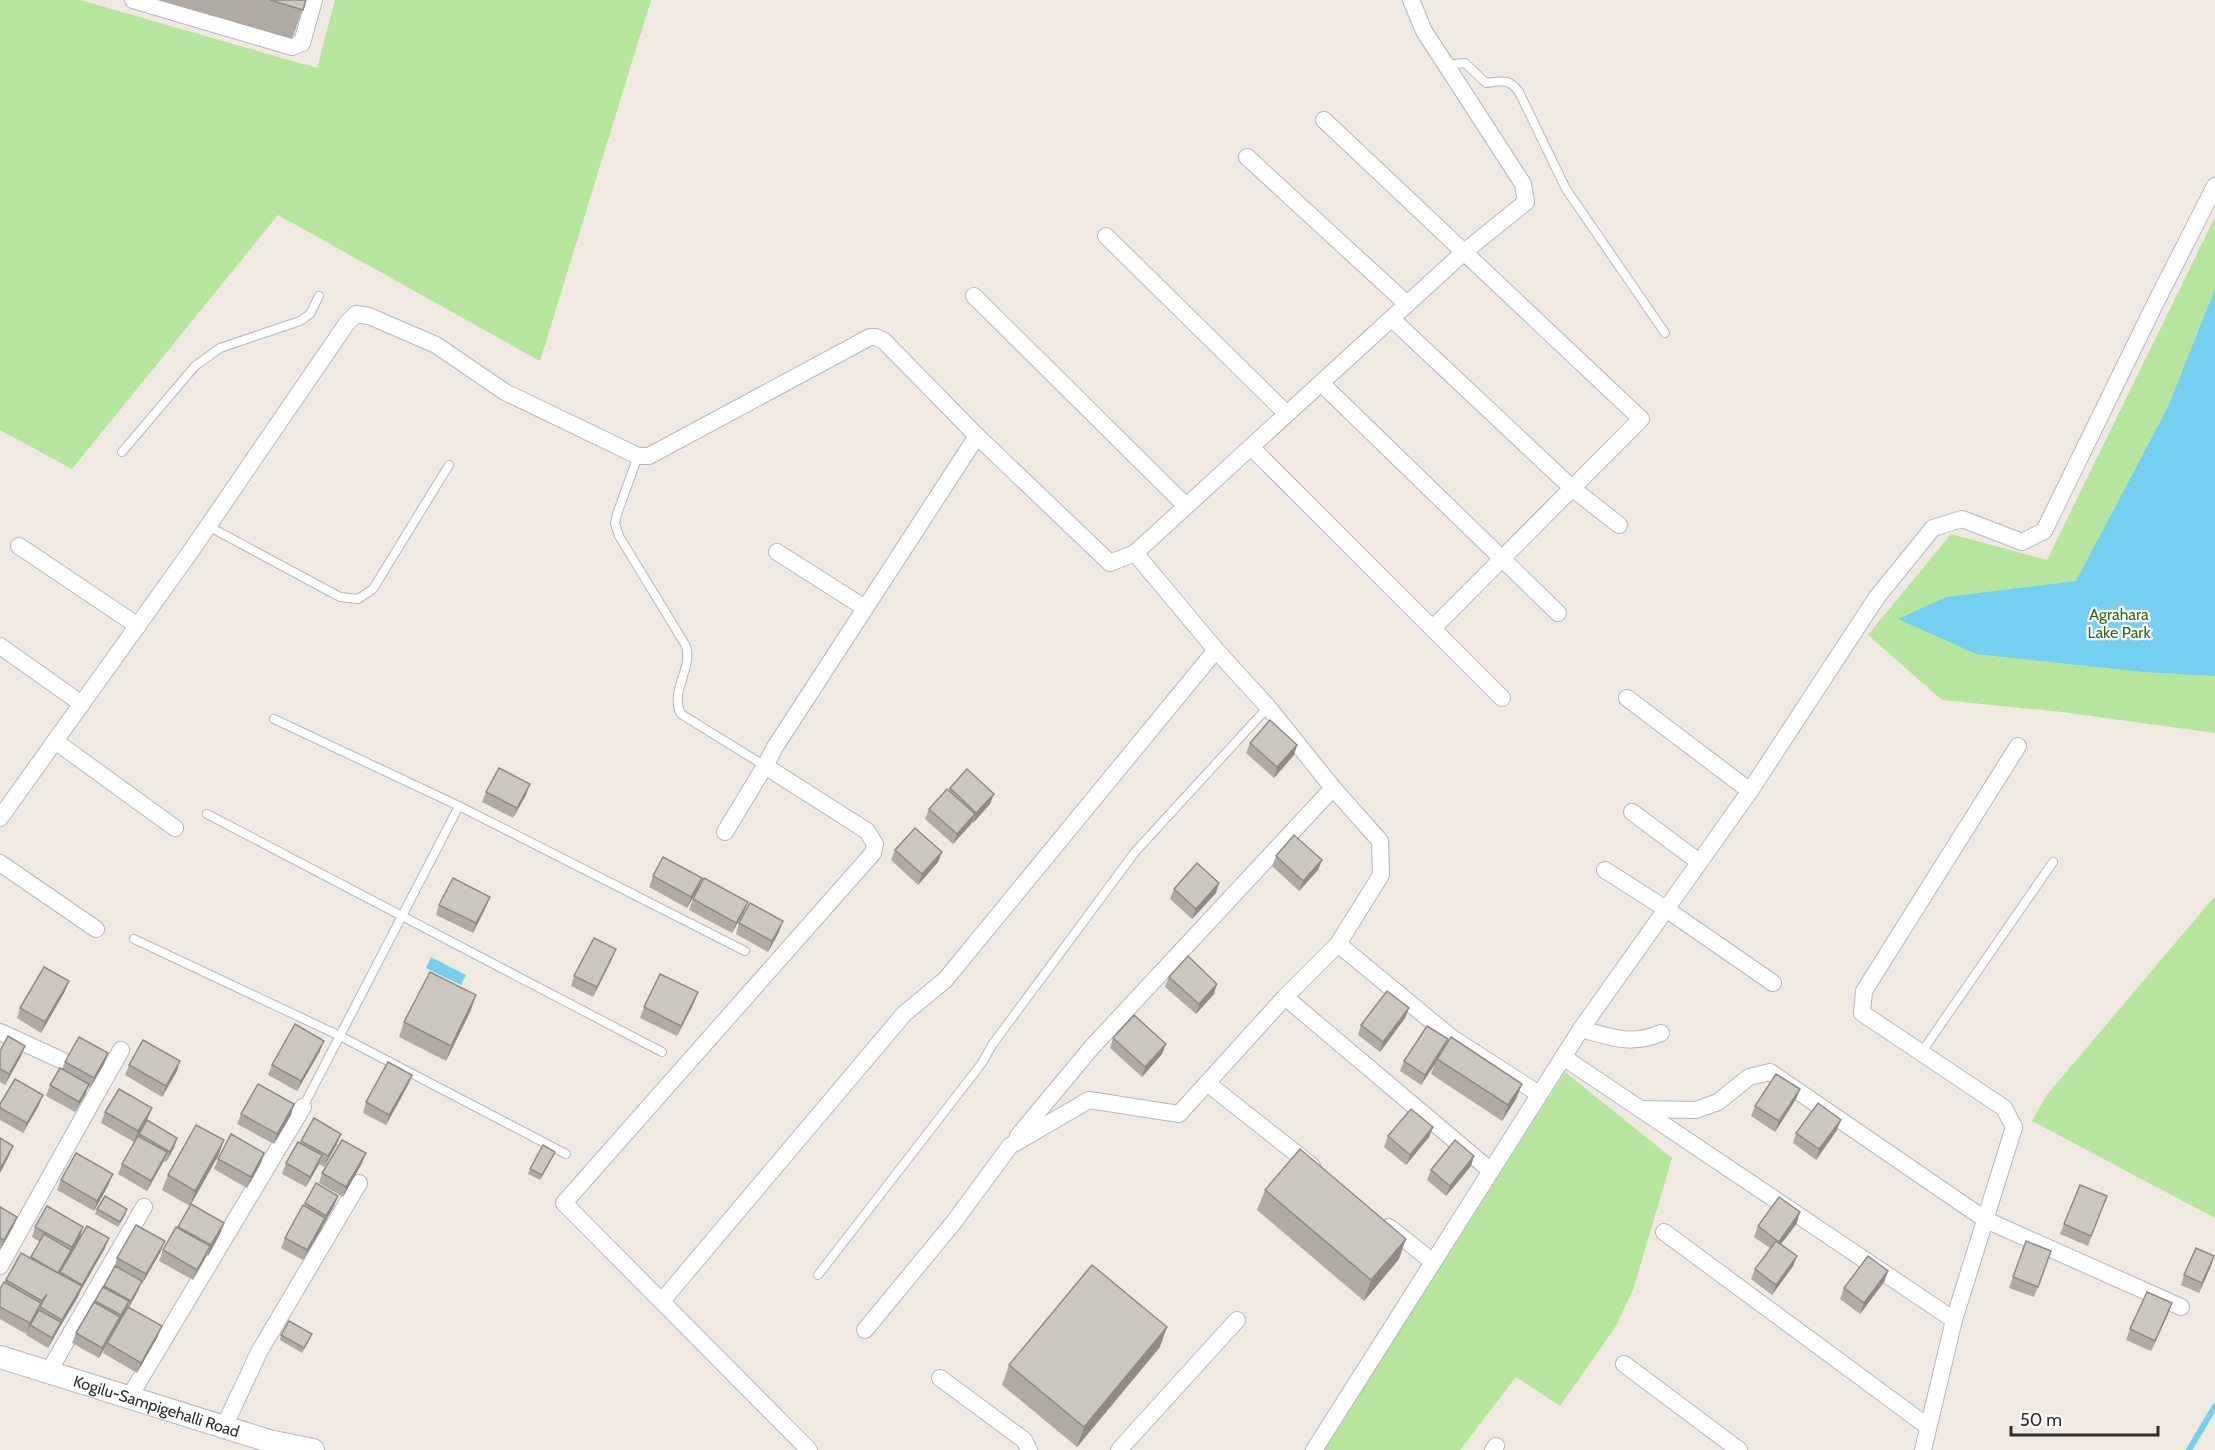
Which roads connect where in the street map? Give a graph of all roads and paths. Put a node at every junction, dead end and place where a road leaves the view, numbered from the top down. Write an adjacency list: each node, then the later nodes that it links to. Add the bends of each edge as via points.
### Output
1 (133, 0): 2 (street, via 292,47 302,43)
2 (314, 0)
3 (1411, 0): 4 (street, via 1424,31)
4 (1446, 65): 9 (street, via 1526,193 1526,202); 14 (lane, via 1465,63 1486,83 1512,83 1566,189)
5 (1324, 120): 9 (street)
6 (1247, 157): 12 (street)
7 (2215, 186): 45 (street, via 2044,531 2022,542 1962,519 1933,528 1877,597)
8 (1106, 236): 16 (street)
9 (1464, 252): 12 (street); 22 (street, via 1641,418)
10 (319, 296): 19 (lane, via 310,314 300,321 220,348 195,366)
11 (974, 296): 23 (street)
12 (1407, 304): 13 (street)
13 (1392, 319): 15 (street); 22 (street)
14 (1665, 333)
15 (1322, 382): 16 (street); 29 (street)
16 (1287, 414): 18 (street)
17 (977, 436): 20 (street, via 884,341 870,337 660,452); 28 (street, via 1110,563); 30 (street)
18 (1251, 447): 23 (street); 33 (street)
19 (122, 452)
20 (638, 456): 25 (street, via 505,392 436,345 356,314); 43 (lane, via 615,524 686,646 688,657 677,707 681,714)
21 (449, 465): 25 (lane, via 373,589 358,599 340,597)
22 (1572, 489): 24 (street); 29 (street)
23 (1186, 506): 28 (street)
24 (1619, 525)
25 (208, 526): 32 (street)
26 (19, 546): 32 (street)
27 (777, 552): 30 (street)
28 (1135, 554): 35 (street)
29 (1502, 558): 31 (street); 33 (street)
30 (865, 608): 43 (street)
31 (1558, 613)
32 (138, 626): 38 (street)
33 (1433, 628): 36 (street)
34 (0, 646): 38 (street)
35 (1216, 650): 39 (street); 89 (street, via 945,980 904,1014)
36 (1502, 698)
37 (1627, 698): 45 (street)
38 (82, 704): 41 (street)
39 (1268, 707): 44 (street); 88 (lane, via 1135,852 982,1063)
40 (274, 719): 46 (lane)
41 (55, 741): 49 (street); 50 (street)
42 (2018, 746): 70 (street, via 1864,992 1862,1013)
43 (765, 766): 51 (street); 89 (street, via 867,831 875,844 873,853 564,1203)
44 (1333, 788): 60 (street, via 1380,842 1381,875); 77 (street, via 1092,1047)
45 (1750, 791): 52 (street)
46 (459, 806): 57 (lane); 61 (lane)
47 (1632, 813): 52 (street)
48 (207, 814): 57 (lane)
49 (0, 818)
50 (175, 828)
51 (725, 832)
52 (1699, 862): 56 (street)
53 (2053, 862): 70 (lane)
54 (0, 863): 58 (street)
55 (1605, 870): 56 (street)
56 (1666, 909): 62 (street); 64 (street)
57 (402, 916): 67 (lane); 69 (lane)
58 (96, 928)
59 (134, 939): 67 (lane)
60 (1338, 944): 63 (street); 74 (street, via 1452,1038)
61 (745, 951)
62 (1773, 983)
63 (1285, 997): 73 (street); 79 (street)
64 (1581, 1029): 66 (street, via 1628,1041 1646,1040); 71 (street)
65 (0, 1032): 72 (street)
66 (1661, 1033)
67 (340, 1036): 75 (lane); 78 (lane)
68 (121, 1050): 87 (street)
69 (662, 1052)
70 (1921, 1053): 84 (street, via 2004,1108 2014,1127)
71 (1563, 1057): 74 (street); 76 (street)
72 (61, 1060)
73 (1207, 1083): 77 (street, via 1179,1114 1089,1100); 80 (street)
74 (1539, 1094): 79 (street)
75 (303, 1107): 98 (street)
76 (1640, 1109): 84 (street, via 1696,1110 1718,1102 1749,1077 1770,1072); 92 (street)
77 (1010, 1146): 93 (street, via 954,1222)
78 (566, 1154)
79 (1491, 1171): 86 (street)
80 (1324, 1176)
81 (359, 1183): 100 (street, via 259,1352)
82 (144, 1208): 96 (street)
83 (1378, 1219): 86 (street)
84 (1986, 1220): 90 (street); 92 (street)
85 (1664, 1232): 99 (street)
86 (1432, 1262): 105 (street)
87 (0, 1266)
88 (818, 1275)
89 (662, 1302): 102 (street)
90 (2181, 1307)
91 (1237, 1320): 104 (street)
92 (1954, 1320): 99 (street)
93 (865, 1330)
94 (1, 1359): 96 (street, Kogilu-Sampigehalli Road)
95 (1624, 1364): 106 (street)
96 (49, 1371): 98 (street, Kogilu-Sampigehalli Road)
97 (940, 1378): 103 (street, via 1024,1440)
98 (130, 1396): 100 (street, Kogilu-Sampigehalli Road)
99 (1928, 1426): 107 (street)
100 (224, 1427): 101 (street, Kogilu-Sampigehalli Road)
101 (313, 1450)
102 (809, 1450)
103 (1029, 1450)
104 (1119, 1450)
105 (1314, 1450)
106 (1739, 1450)
107 (1923, 1450)

